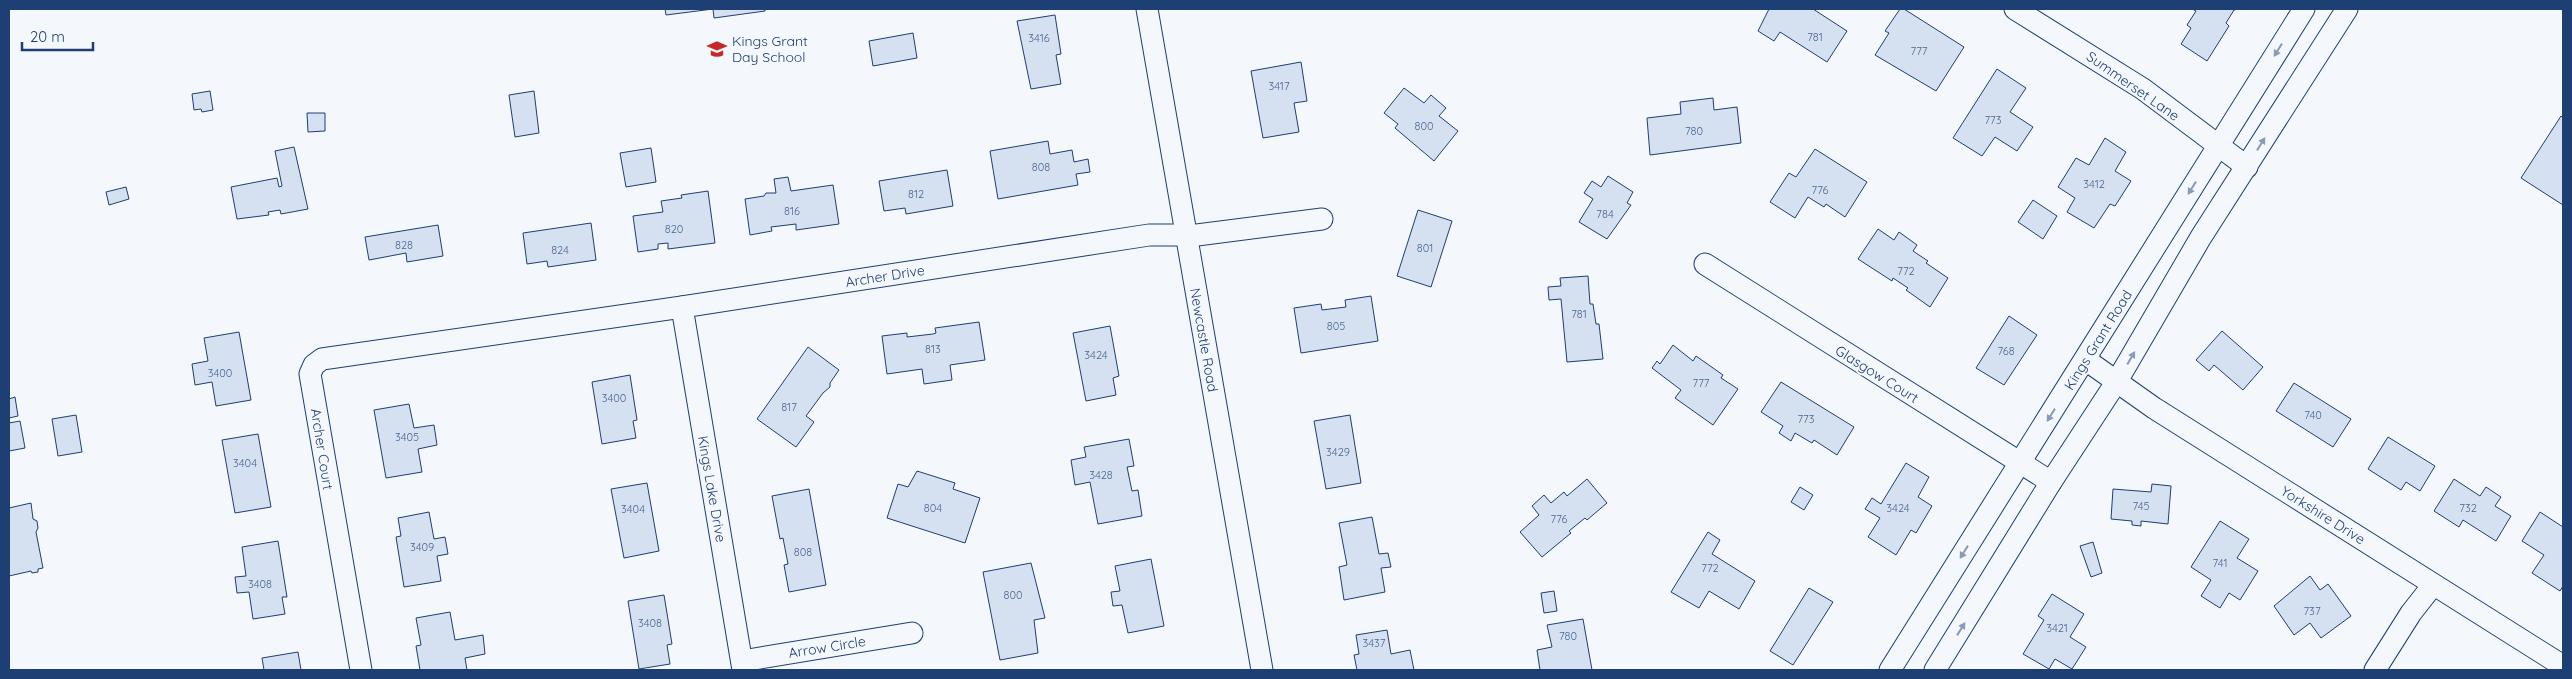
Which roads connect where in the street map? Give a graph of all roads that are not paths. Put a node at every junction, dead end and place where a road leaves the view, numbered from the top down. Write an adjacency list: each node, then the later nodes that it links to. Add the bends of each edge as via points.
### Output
1 (1147, 9): 8 (street, Newcastle Road)
2 (2015, 9): 5 (street, Summerset Lane, via 2143,89)
3 (2304, 9): 5 (street, Kings Grant Road, one-way to 5)
4 (2347, 9): 6 (street, one-way to 4)
5 (2218, 147): 6 (street, Summerset Lane); 12 (street, Kings Grant Road, one-way to 12)
6 (2247, 167): 13 (street, one-way to 6)
7 (1322, 219): 8 (street, Archer Drive)
8 (1186, 235): 10 (street, Archer Drive, via 1149,235); 21 (street, Newcastle Road)
9 (1704, 264): 14 (street, Glasgow Court)
10 (682, 307): 11 (street, Archer Drive); 18 (street, Kings Lake Drive)
11 (450, 340): 20 (street, Archer Court, via 322,359 310,374)
12 (2086, 360): 13 (street, Yorkshire Drive); 14 (street, Kings Grant Road, one-way to 14)
13 (2117, 381): 15 (street); 16 (street, Yorkshire Drive, via 2154,408)
14 (2020, 464): 15 (street, Glasgow Court); 22 (street, Kings Grant Road, one-way to 22)
15 (2051, 482): 23 (street, one-way to 15)
16 (2433, 585): 19 (street, Yorkshire Drive); 24 (street, via 2406,620)
17 (912, 633): 18 (street, Arrow Circle)
18 (743, 666)
19 (2563, 666)
20 (361, 670)
21 (1262, 670)
22 (1890, 670)
23 (1935, 670)
24 (2375, 670)

